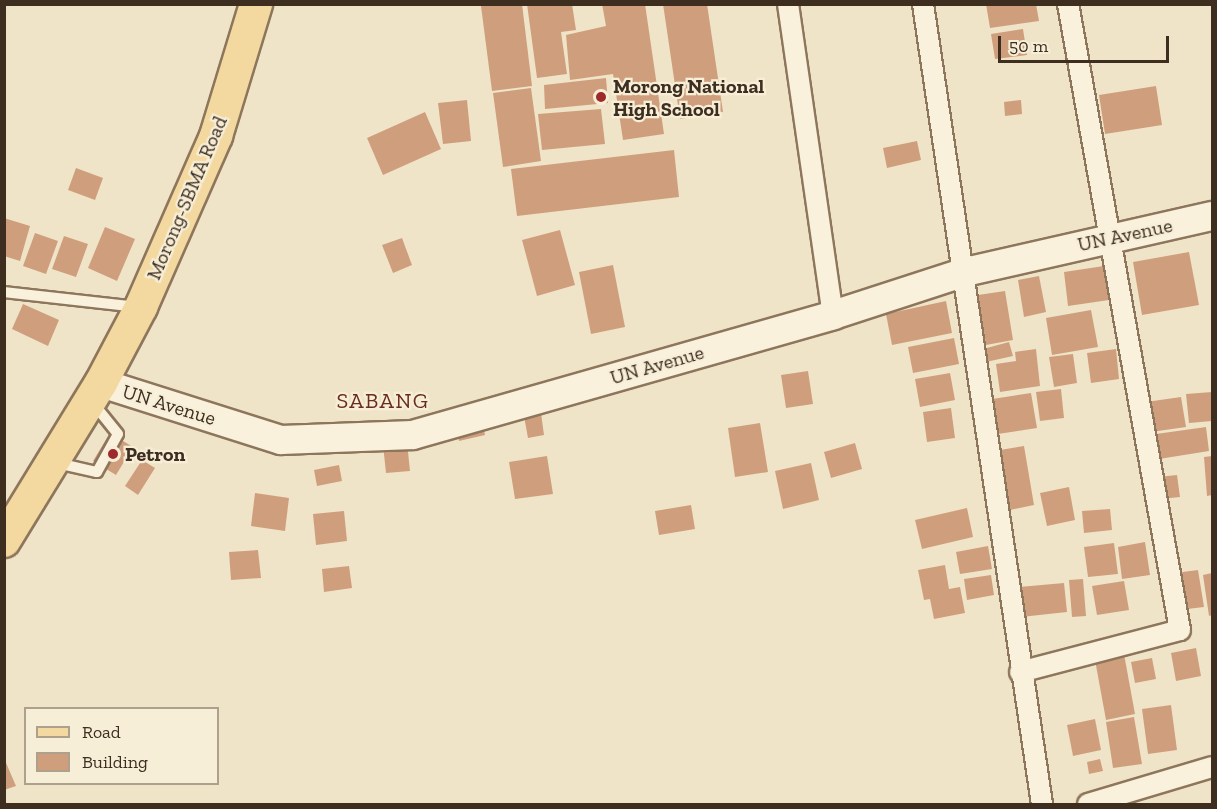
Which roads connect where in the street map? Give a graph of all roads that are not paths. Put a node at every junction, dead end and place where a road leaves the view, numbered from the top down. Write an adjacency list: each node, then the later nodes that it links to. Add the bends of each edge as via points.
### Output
1 (256, 4): 9 (main road, Morong-SBMA Road, via 216,136)
2 (788, 4): 10 (street)
3 (923, 4): 7 (street)
4 (1068, 4): 6 (street)
5 (1212, 216): 6 (main road, UN Avenue)
6 (1108, 237): 7 (main road, UN Avenue); 14 (street, via 1180,630)
7 (965, 272): 10 (main road, UN Avenue); 14 (street)
8 (4, 291): 9 (lane)
9 (141, 307): 11 (main road, Morong-SBMA Road)
10 (833, 315): 11 (main road, UN Avenue, via 413,435 281,440)
11 (96, 392): 12 (main road, Morong-SBMA Road); 12 (lane, via 118,434 97,472)
12 (54, 462): 13 (main road, Morong-SBMA Road)
13 (4, 541)
14 (1020, 672): 16 (street)
15 (1211, 771): 17 (street)
16 (1042, 804)
17 (1089, 804)

